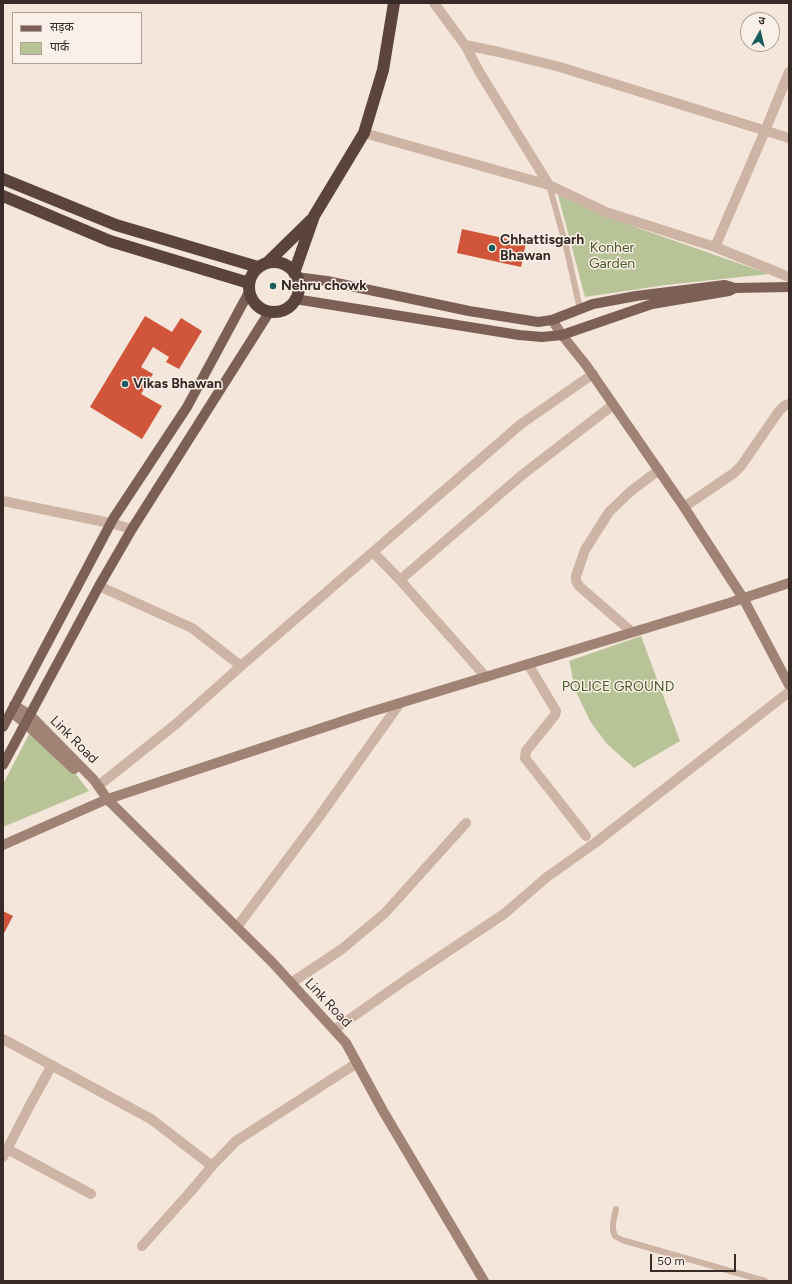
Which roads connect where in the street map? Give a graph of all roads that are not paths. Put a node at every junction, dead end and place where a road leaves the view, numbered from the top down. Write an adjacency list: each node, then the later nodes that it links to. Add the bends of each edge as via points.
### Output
1 (394, 3): 6 (highway, via 383,70)
2 (434, 3): 3 (street)
3 (465, 45): 5 (street, via 560,67); 9 (street)
4 (789, 72): 5 (street)
5 (765, 131): 7 (street); 12 (street)
6 (364, 133): 9 (street); 11 (highway)
7 (789, 138)
8 (3, 179): 13 (highway, via 116,225)
9 (549, 185): 12 (street, via 606,212); 20 (lane)
10 (3, 196): 17 (highway, via 110,241)
11 (314, 216): 13 (highway); 14 (highway)
12 (715, 247): 15 (street)
13 (263, 265): 14 (highway, via 276,262 286,265); 17 (highway, via 252,274)
14 (295, 275): 19 (highway, via 298,288); 22 (main road, via 527,321)
15 (789, 277)
16 (789, 287): 18 (main road)
17 (249, 288): 21 (highway, via 254,301 261,308); 30 (main road, via 187,407)
18 (735, 288): 20 (main road, via 725,285 636,296); 23 (main road, via 652,304)
19 (295, 299): 21 (highway, via 280,311); 23 (main road, via 518,336)
20 (580, 309): 22 (main road)
21 (270, 311): 31 (main road)
22 (552, 320): 23 (street)
23 (562, 335): 24 (street)
24 (593, 374): 26 (street); 32 (street, via 521,424)
25 (789, 404): 29 (street, via 779,411 734,473)
26 (613, 405): 27 (street); 33 (street, via 522,475)
27 (659, 470): 29 (street); 37 (street, via 609,512 585,550 576,576 579,586)
28 (3, 501): 30 (street)
29 (684, 507): 36 (street)
30 (110, 523): 31 (street); 44 (main road)
31 (132, 529): 35 (main road)
32 (373, 552): 33 (street); 39 (street)
33 (400, 580): 40 (street)
34 (789, 583): 36 (street)
35 (99, 586): 39 (street, via 192,628); 45 (main road)
36 (743, 598): 37 (street); 41 (street)
37 (632, 632): 38 (street)
38 (528, 664): 40 (street); 51 (street, via 556,711 526,751 525,758)
39 (241, 666): 48 (street, via 176,724)
40 (486, 677): 43 (street)
41 (789, 685)
42 (789, 692): 55 (street, via 596,843 547,877 504,914)
43 (400, 703): 49 (street); 53 (street)
44 (12, 709): 45 (street, Link Road); 46 (main road)
45 (27, 719): 47 (main road); 48 (street, Link Road)
46 (3, 727)
47 (3, 765)
48 (98, 786): 49 (street, Link Road)
49 (108, 800): 52 (street); 53 (street, Link Road)
50 (466, 823): 54 (street, via 385,913 342,949)
51 (586, 836)
52 (3, 845)
53 (237, 927): 54 (street, Link Road)
54 (291, 983): 55 (street, Link Road)
55 (334, 1030): 57 (street, Link Road, via 346,1043)
56 (3, 1039): 58 (street)
57 (357, 1063): 60 (street, via 236,1141); 64 (street, Link Road)
58 (52, 1065): 59 (street); 60 (street, via 152,1119)
59 (5, 1153): 61 (street)
60 (212, 1166): 63 (street)
61 (91, 1194)
62 (616, 1209): 65 (lane, via 613,1230 622,1240)
63 (142, 1246)
64 (484, 1281)
65 (766, 1281)

